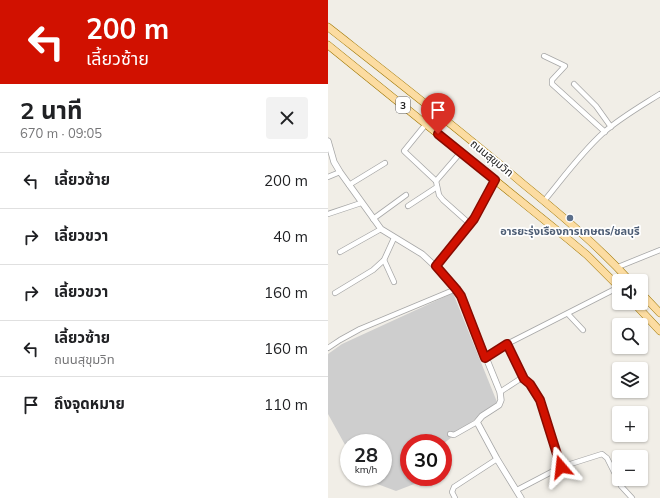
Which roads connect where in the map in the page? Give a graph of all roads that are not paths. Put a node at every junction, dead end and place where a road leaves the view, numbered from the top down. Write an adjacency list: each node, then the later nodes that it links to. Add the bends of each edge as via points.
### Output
1 (328, 26): 19 (main road, ถนนสุขุมวิท / 3)
2 (328, 44): 6 (main road, ถนนสุขุมวิท / 3)
3 (544, 56): 8 (street, via 565,66 552,80 552,84)
4 (574, 84): 7 (street, via 587,96)
5 (660, 94): 7 (street)
6 (426, 124): 10 (main road, ถนนสุขุมวิท / 3); 15 (street, via 404,151)
7 (611, 127): 8 (street)
8 (605, 132): 19 (street)
9 (328, 141): 12 (street)
10 (461, 152): 14 (main road, ถนนสุขุมวิท / 3); 15 (street)
11 (385, 163): 16 (street)
12 (340, 172): 13 (street); 16 (street)
13 (328, 177)
14 (495, 180): 22 (main road, ถนนสุขุมวิท / 3); 25 (street)
15 (436, 181): 17 (street)
16 (349, 185): 20 (street)
17 (437, 187): 21 (street); 25 (street, via 443,200)
18 (406, 195): 24 (street)
19 (544, 201): 22 (main road); 32 (main road, ถนนสุขุมวิท / 3)
20 (361, 203): 23 (street); 24 (street)
21 (408, 206)
22 (535, 212): 34 (main road, ถนนสุขุมวิท / 3)
23 (328, 214)
24 (373, 219): 26 (street)
25 (470, 224): 31 (street)
26 (381, 229): 27 (street); 29 (street)
27 (394, 238): 30 (street); 31 (street, via 422,254)
28 (660, 250): 32 (street)
29 (340, 252)
30 (384, 260): 35 (street); 38 (street, via 365,276)
31 (436, 266): 36 (street)
32 (618, 267): 33 (main road, ถนนสุขุมวิท / 3)
33 (624, 274)
34 (612, 280)
35 (394, 282)
36 (456, 289): 46 (street, via 360,330); 47 (street)
37 (612, 291): 42 (street)
38 (335, 293)
39 (648, 300): 41 (main road)
40 (640, 310): 44 (main road)
41 (660, 313)
42 (568, 314): 43 (street); 45 (street)
43 (583, 330)
44 (660, 331)
45 (507, 344): 47 (street); 48 (street)
46 (328, 348)
47 (485, 358): 49 (street)
48 (524, 379): 49 (street); 53 (street, via 540,400)
49 (500, 392): 50 (street, via 499,405)
50 (477, 422): 51 (street); 52 (street)
51 (452, 434)
52 (497, 459): 54 (street); 55 (street, via 454,487 452,492)
53 (561, 467): 54 (street); 57 (street, via 602,454 607,458 621,486)
54 (517, 490): 56 (street)
55 (455, 498)
56 (521, 498)
57 (632, 498)

